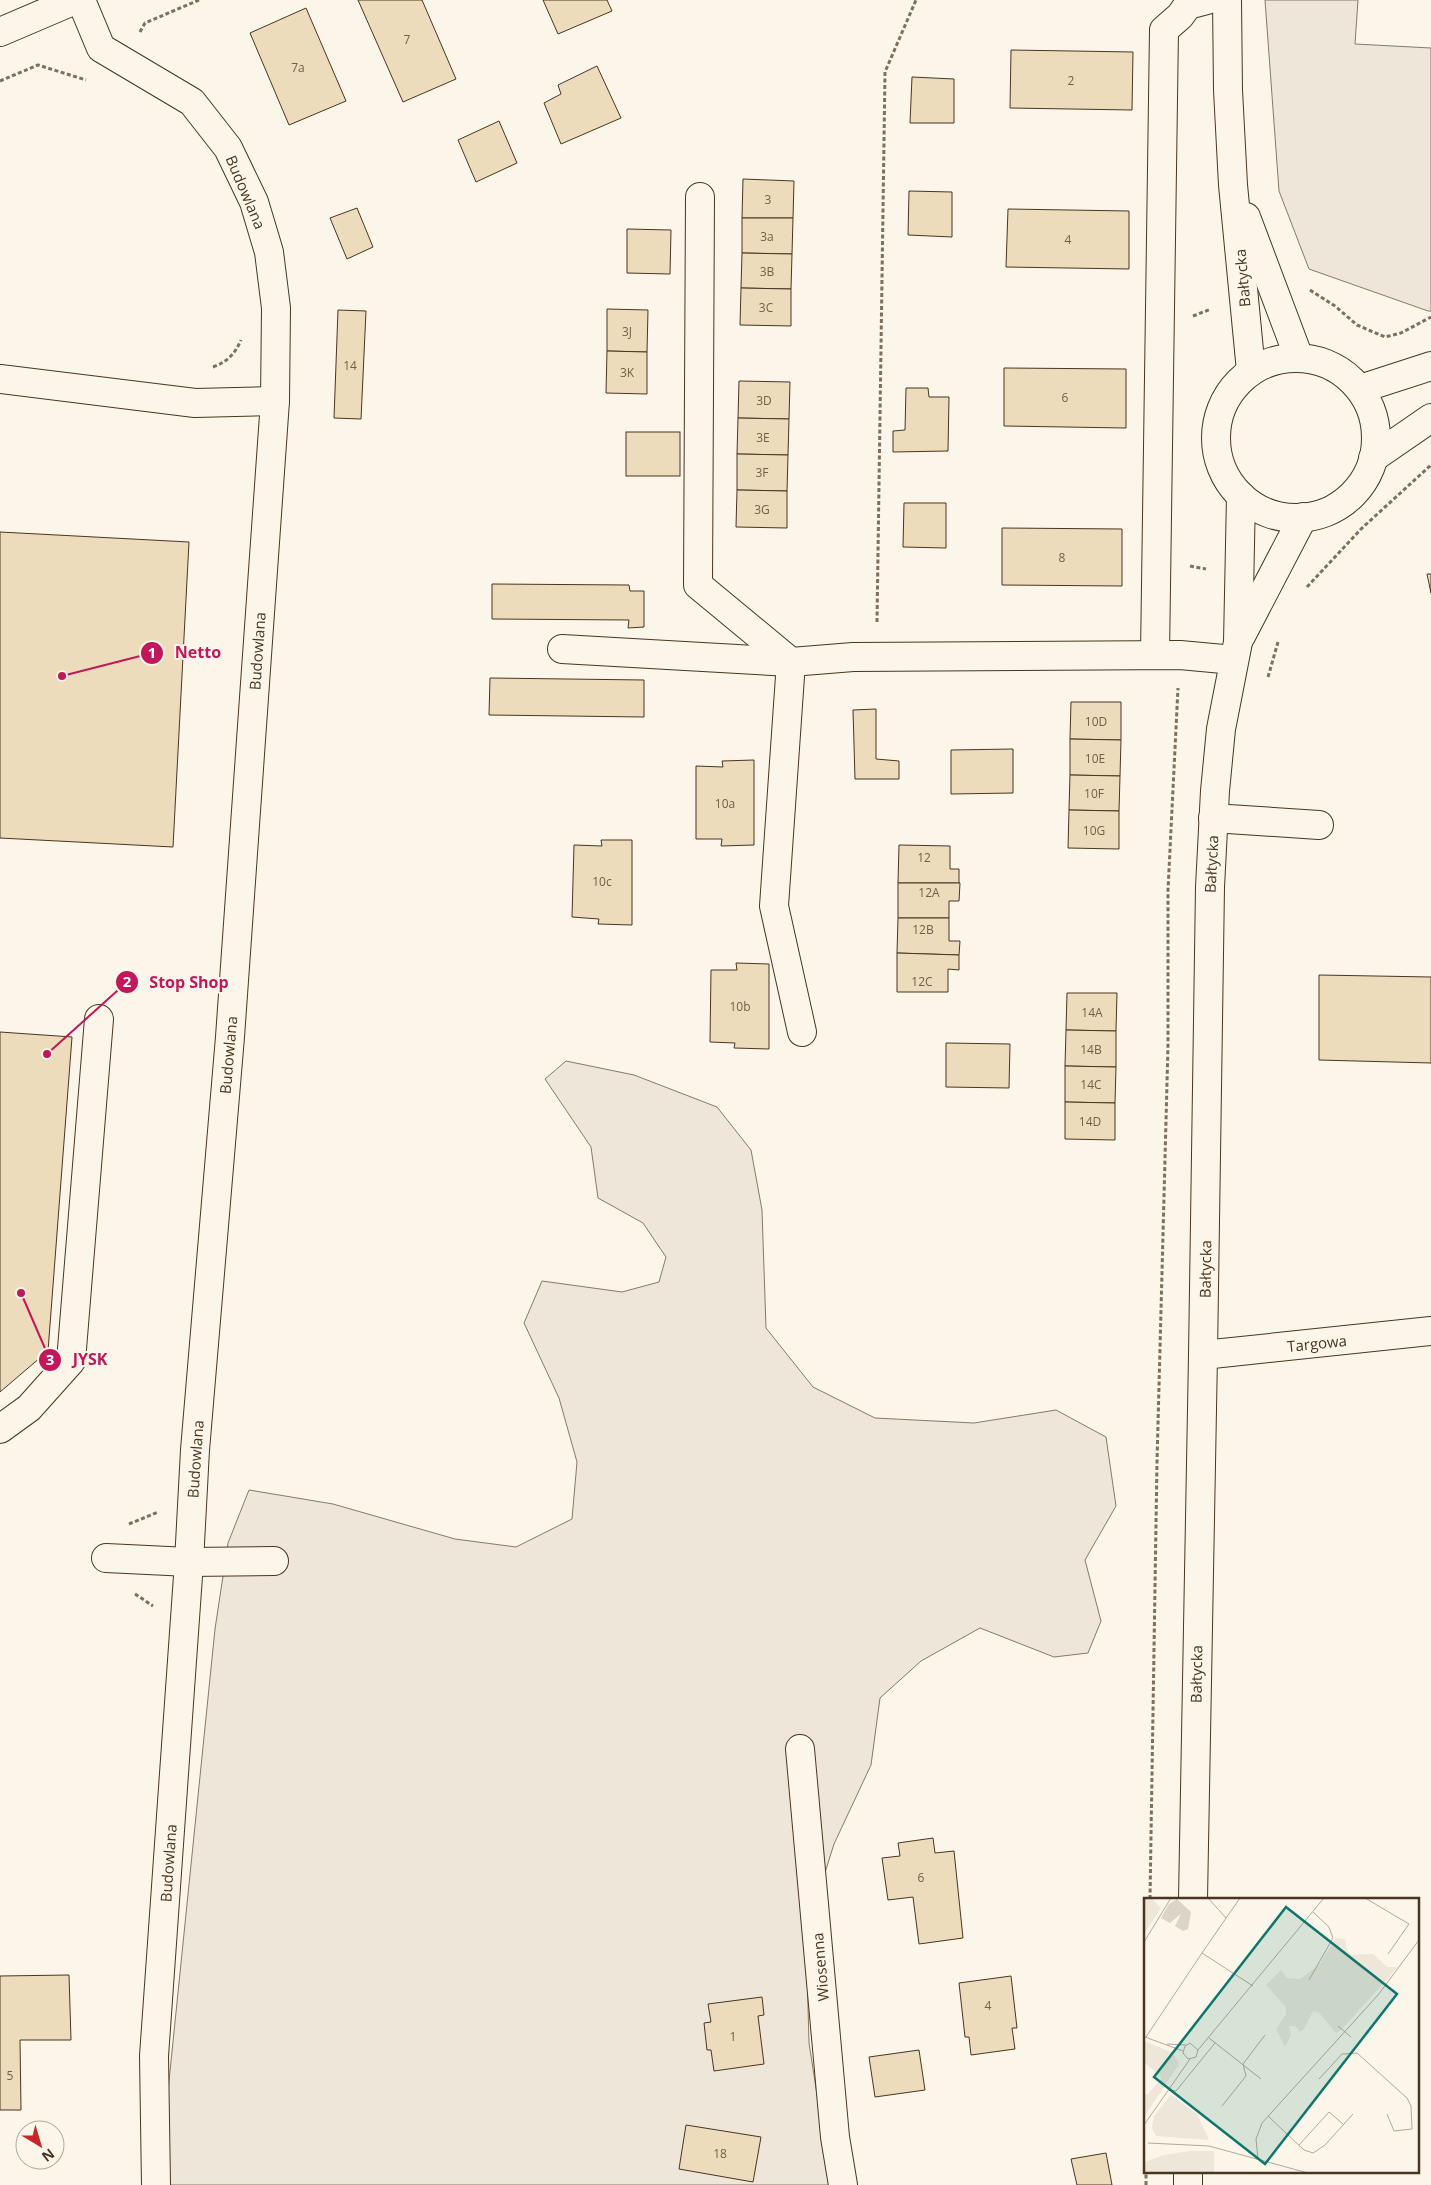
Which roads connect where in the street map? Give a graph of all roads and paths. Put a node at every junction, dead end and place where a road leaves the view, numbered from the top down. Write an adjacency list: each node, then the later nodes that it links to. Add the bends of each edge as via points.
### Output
1 (75, 0): 6 (street)
2 (81, 0): 16 (street, Budowlana, via 101,48 192,102 228,148 254,202 269,252 276,308)
3 (916, 0): 21 (path, via 885,72)
4 (1207, 0): 25 (street, via 1188,5 1164,30)
5 (1228, 0): 7 (street, Bałtycka)
6 (0, 32)
7 (1233, 185): 11 (street, Bałtycka); 13 (street, Bałtycka)
8 (700, 197): 26 (street, via 698,585)
9 (243, 335): 10 (path)
10 (244, 344)
11 (1299, 358): 13 (street, via 1274,361); 15 (street, via 1333,367)
12 (1431, 366): 15 (street)
13 (1251, 371): 19 (street, via 1233,387 1221,408 1216,431 1217,455 1226,477)
14 (0, 379): 16 (street, via 195,403)
15 (1360, 389): 18 (street, via 1374,422)
16 (275, 401): 37 (street, Budowlana, via 230,1037 194,1450)
17 (1431, 418): 18 (street)
18 (1373, 458): 20 (street, via 1364,480 1347,498 1326,512)
19 (1240, 496): 20 (street, via 1273,514); 24 (street, Bałtycka)
20 (1303, 518): 24 (street, Bałtycka)
21 (877, 622)
22 (1278, 641): 27 (path)
23 (562, 649): 26 (street)
24 (1236, 651): 25 (street); 28 (street, Bałtycka, via 1221,729)
25 (1167, 655): 26 (street, via 854,657); 39 (path, via 1168,1045)
26 (791, 662): 31 (street, via 774,906)
27 (1265, 685)
28 (1213, 818): 29 (street); 33 (street, Bałtycka)
29 (1319, 824)
30 (99, 1019): 34 (street, via 71,1361 28,1408)
31 (802, 1032)
32 (1431, 1331): 33 (street, Targowa)
33 (1203, 1355): 40 (street, Bałtycka)
34 (0, 1429)
35 (106, 1558): 37 (street)
36 (274, 1561): 37 (street)
37 (189, 1562): 43 (street, Budowlana, via 154,2056)
38 (800, 1749): 44 (street, Wiosenna, via 835,2137)
39 (1150, 1898)
40 (1192, 1898)
41 (1146, 2172): 45 (path)
42 (1188, 2172): 46 (street)
43 (156, 2185)
44 (843, 2185)
45 (1146, 2185)
46 (1188, 2185)

